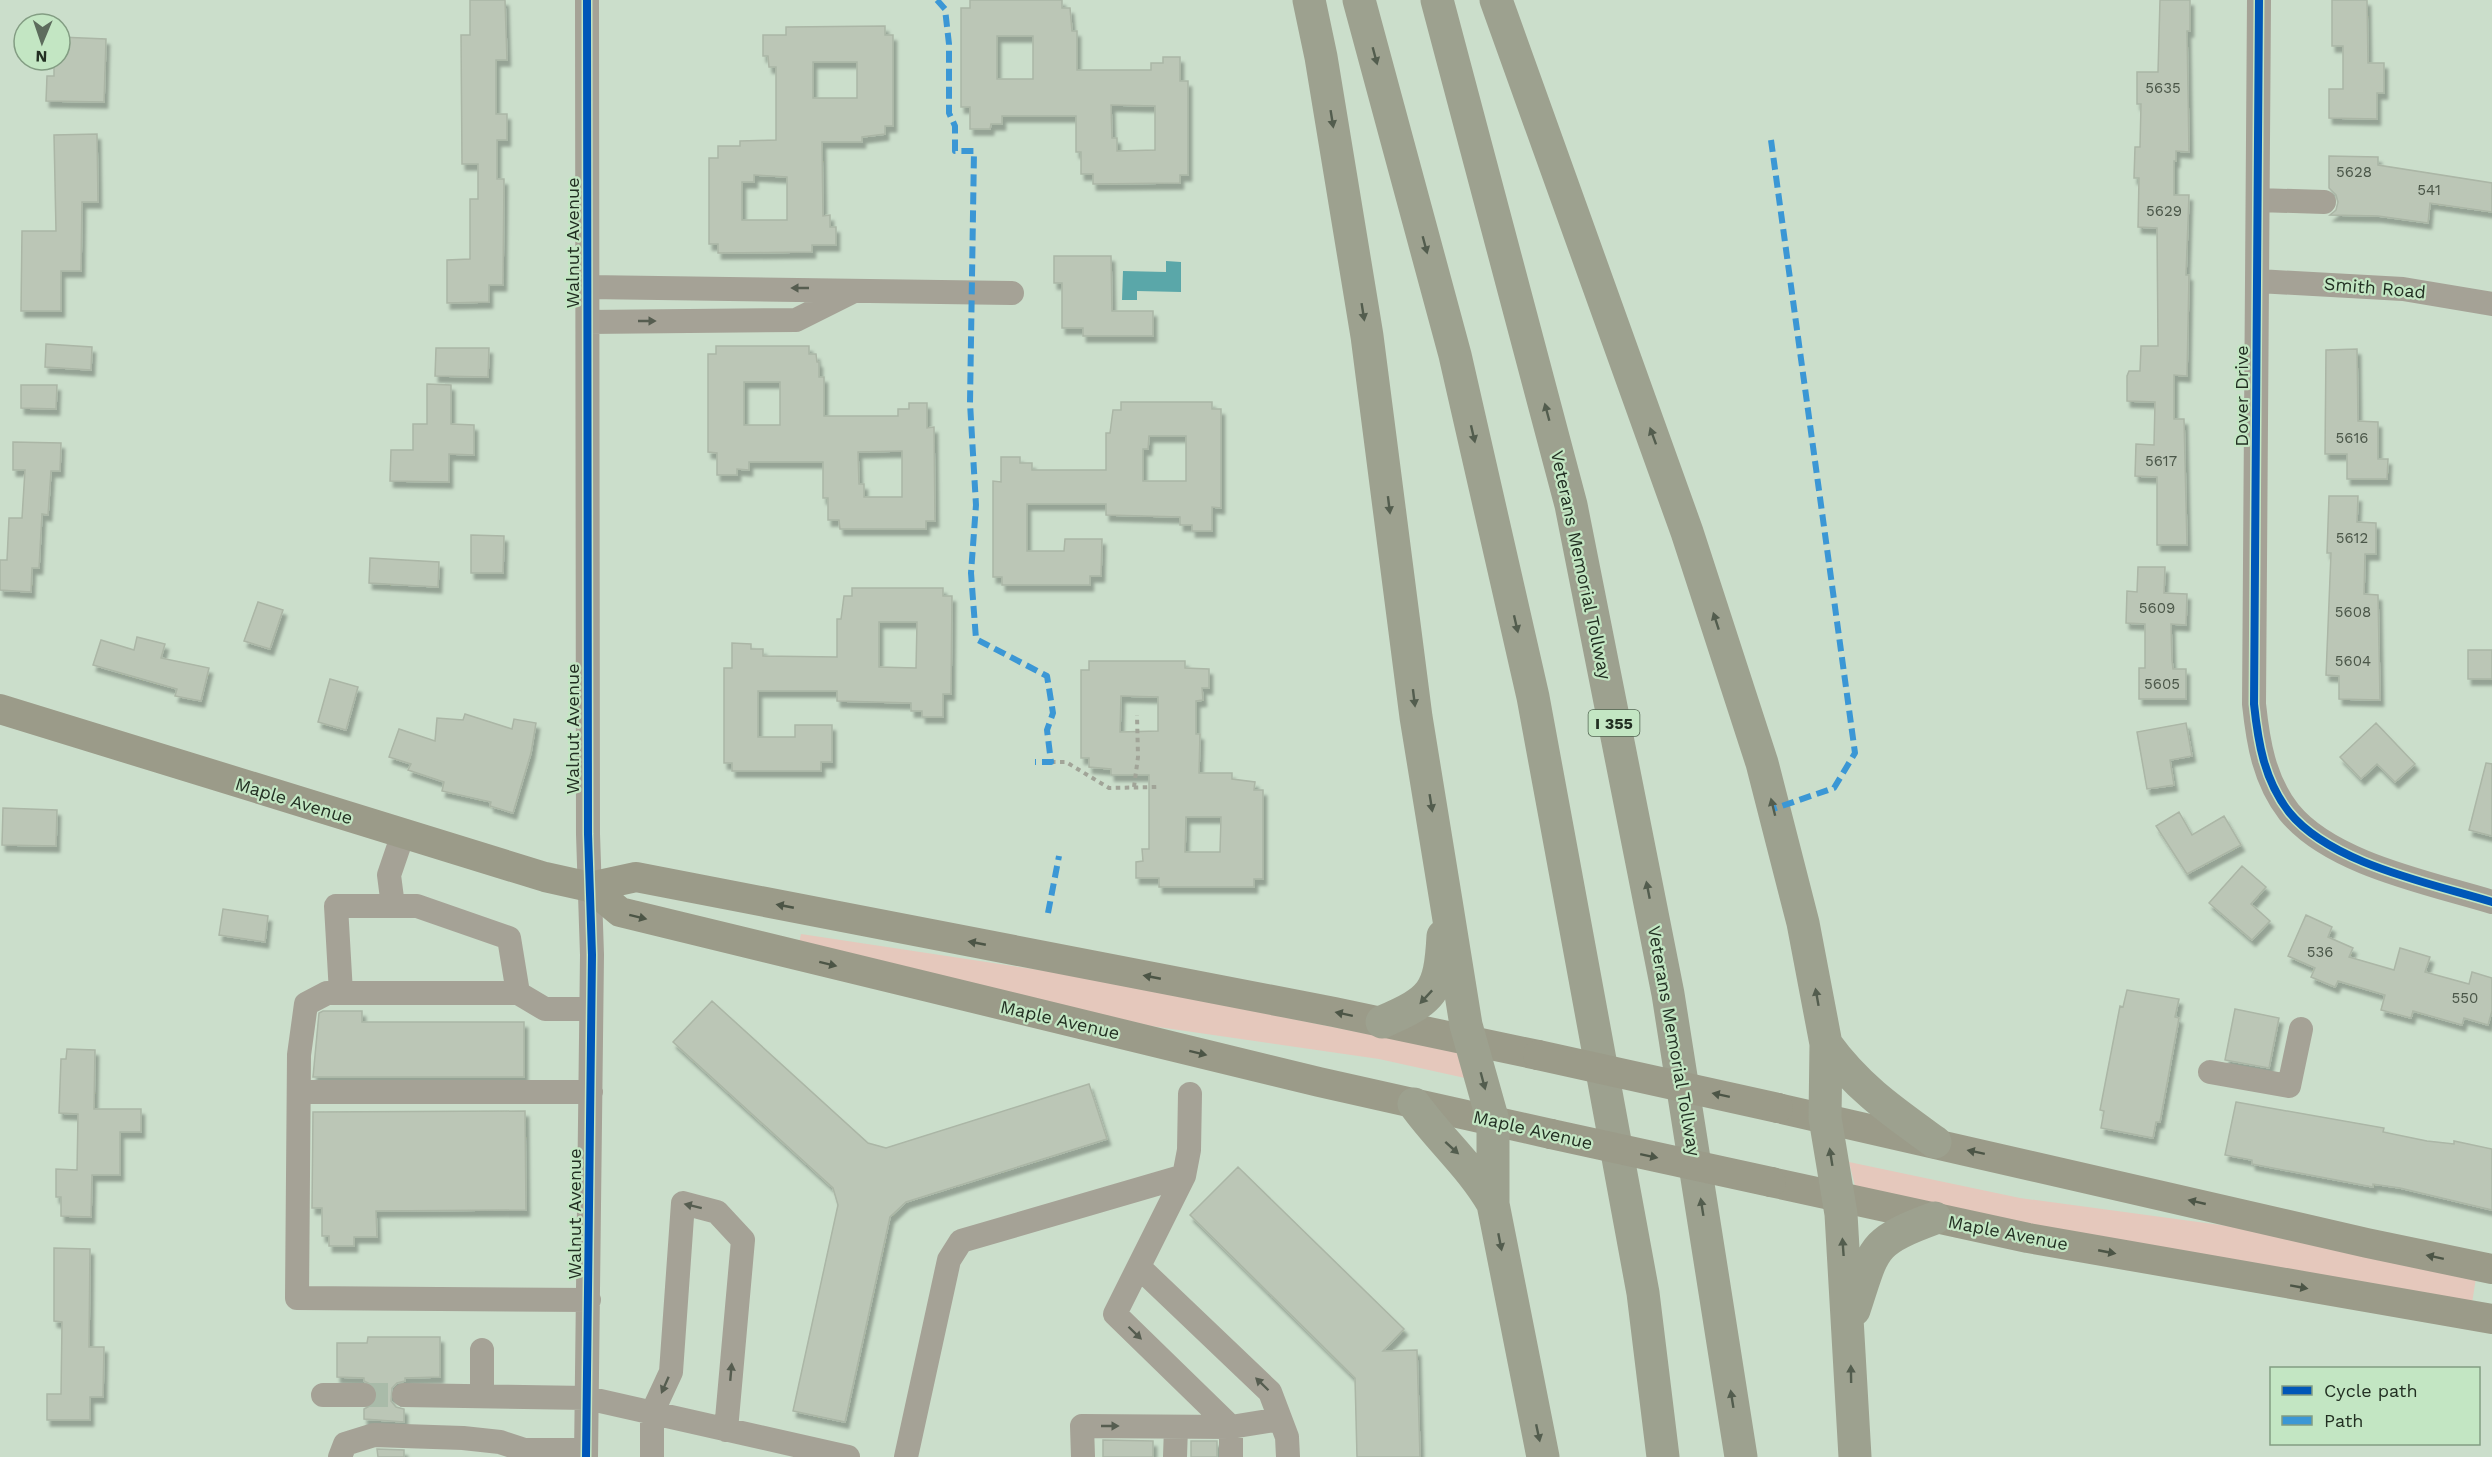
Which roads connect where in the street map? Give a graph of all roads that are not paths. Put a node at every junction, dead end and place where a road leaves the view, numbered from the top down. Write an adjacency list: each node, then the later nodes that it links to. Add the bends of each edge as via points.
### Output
1 (587, 0): 10 (street, Walnut Avenue)
2 (1309, 0): 18 (highway, one-way to 18, via 1322,57 1367,336 1416,717)
3 (1359, 0): 66 (highway, one-way to 66, via 1455,355 1533,697 1642,1293)
4 (1437, 0): 67 (highway, Veterans Memorial Tollway / I 355, one-way to 4, via 1668,994 1571,505)
5 (1496, 0): 27 (highway, one-way to 5, via 1803,923 1762,763 1687,531)
6 (2259, 0): 7 (street, Dover Drive)
7 (2258, 200): 8 (street); 9 (street, Dover Drive)
8 (2324, 202)
9 (2258, 281): 13 (street, Smith Road, via 2403,289); 19 (street, Dover Drive, via 2254,704 2260,750 2288,811 2344,853)
10 (588, 286): 11 (street, one-way to 10); 14 (street, Walnut Avenue)
11 (858, 289): 12 (street); 14 (street, one-way to 11, via 796,320)
12 (1012, 293)
13 (2492, 304)
14 (588, 322): 17 (street, Walnut Avenue)
15 (0, 709): 16 (main road, Maple Avenue)
16 (403, 834): 17 (main road, Maple Avenue); 20 (street, via 389,875)
17 (590, 887): 23 (street, Walnut Avenue); 24 (main road, Maple Avenue, one-way to 17, via 636,877); 32 (main road, Maple Avenue, one-way to 32, via 620,912)
18 (1446, 901): 24 (highway, one-way to 24, via 1440,972 1432,992 1421,1003); 26 (highway)
19 (2492, 902)
20 (393, 906): 21 (street, via 336,906); 22 (street, via 417,906 509,938)
21 (340, 993): 22 (street); 29 (street, via 327,993 306,1004)
22 (518, 993): 23 (street, via 545,1009)
23 (591, 1009): 30 (street, Walnut Avenue)
24 (1382, 1022): 26 (main road, Maple Avenue)
25 (2301, 1029): 28 (street, via 2289,1086)
26 (1472, 1041): 33 (main road, Maple Avenue, one-way to 26, bridge); 34 (highway, one-way to 34)
27 (1826, 1044): 33 (highway); 35 (highway, via 1847,1073)
28 (2210, 1072)
29 (299, 1092): 30 (street); 42 (street, via 297,1298)
30 (591, 1092): 42 (street, Walnut Avenue)
31 (1190, 1094): 36 (street, via 1189,1150)
32 (1414, 1104): 34 (main road, Maple Avenue); 38 (highway, one-way to 38, via 1435,1133 1460,1156)
33 (1825, 1118): 35 (main road, Maple Avenue); 37 (highway, one-way to 33)
34 (1493, 1121): 37 (main road, Maple Avenue, one-way to 37, bridge); 38 (highway)
35 (1935, 1142): 41 (main road, Maple Avenue, one-way to 35)
36 (1184, 1176): 40 (street); 60 (street, via 961,1241 949,1260)
37 (1837, 1196): 39 (main road, Maple Avenue); 44 (highway, one-way to 37)
38 (1493, 1204): 65 (highway, one-way to 65)
39 (1935, 1218): 43 (main road, Maple Avenue, one-way to 43, via 2148,1260); 44 (highway, via 1894,1234 1879,1245 1869,1263)
40 (1140, 1268): 52 (street, one-way to 40, via 1270,1392); 54 (street, one-way to 54, via 1115,1314)
41 (2492, 1269)
42 (589, 1300): 50 (street, Walnut Avenue)
43 (2492, 1319)
44 (1849, 1326): 68 (highway, one-way to 44)
45 (482, 1350): 49 (street)
46 (323, 1395): 47 (street)
47 (364, 1395)
48 (405, 1395): 49 (street)
49 (482, 1396): 50 (street)
50 (587, 1398): 51 (street); 56 (street, Walnut Avenue)
51 (652, 1413): 55 (street); 55 (street, one-way to 51, via 743,1240 717,1212 683,1203 671,1372); 58 (street)
52 (1280, 1419): 54 (street); 64 (street, via 1287,1437)
53 (1176, 1427): 54 (street); 61 (street, one-way to 53, via 1082,1426); 62 (street)
54 (1231, 1427): 63 (street)
55 (726, 1430): 59 (street)
56 (586, 1454): 57 (street, via 524,1450 500,1442 463,1438 374,1435 345,1444)
57 (340, 1457)
58 (652, 1457)
59 (849, 1457)
60 (906, 1457)
61 (1083, 1457)
62 (1175, 1457)
63 (1231, 1457)
64 (1288, 1457)
65 (1543, 1457)
66 (1663, 1457)
67 (1741, 1457)
68 (1855, 1457)

